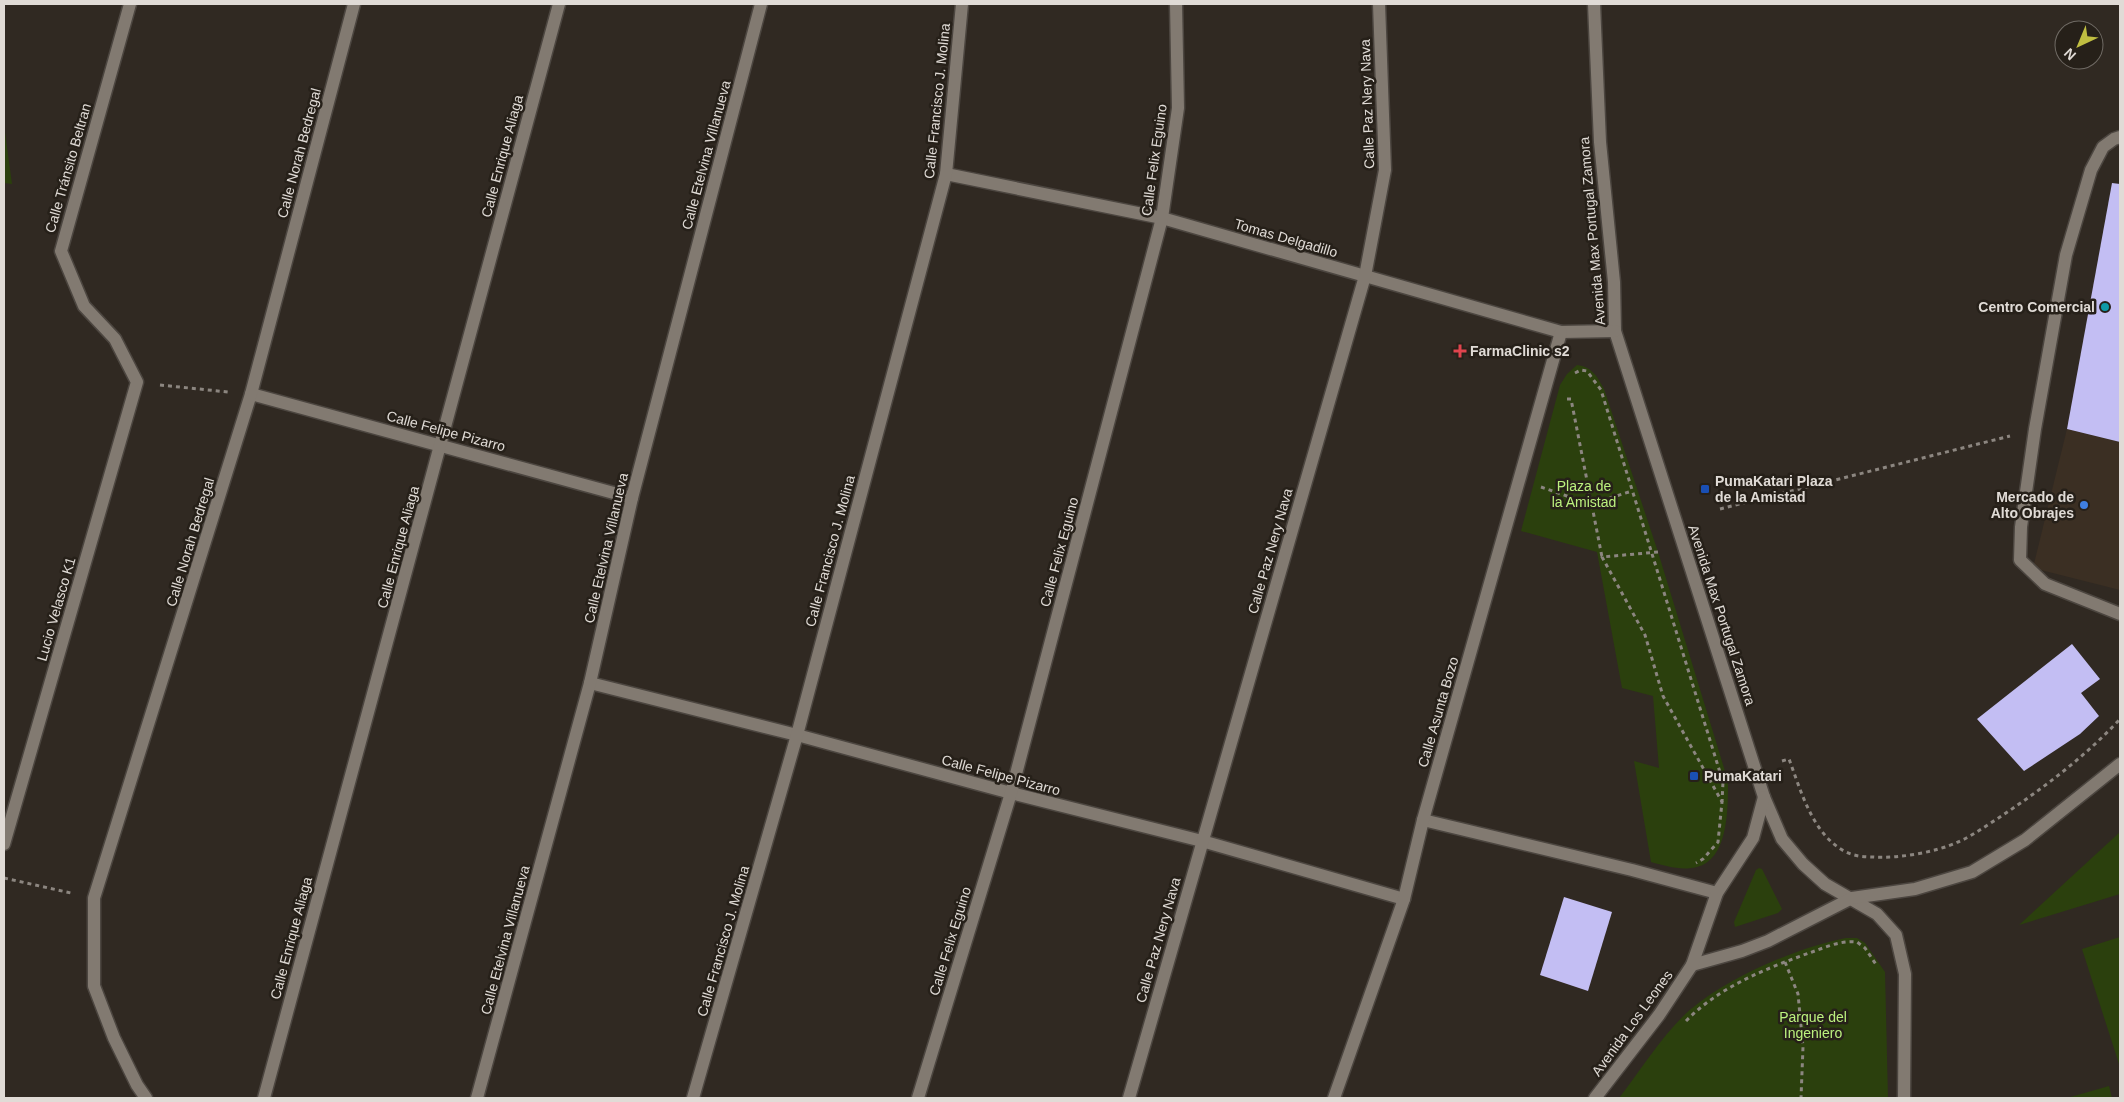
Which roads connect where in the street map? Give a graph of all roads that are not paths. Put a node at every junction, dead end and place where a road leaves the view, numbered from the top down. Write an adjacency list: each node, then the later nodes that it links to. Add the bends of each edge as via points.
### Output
1 (130, 4): 15 (street, Calle Tránsito Beltran, via 61,251 84,306 115,339)
2 (354, 4): 16 (street, Calle Norah Bedregal)
3 (559, 4): 17 (street, Calle Enrique Aliaga)
4 (761, 4): 18 (street, Calle Etelvina Villanueva)
5 (962, 4): 10 (street, Calle Francisco J. Molina)
6 (1176, 4): 11 (street, Calle Felix Eguino, via 1178,108)
7 (1379, 4): 12 (street, Calle Paz Nery Nava, via 1385,170)
8 (1594, 4): 13 (street, Avenida Max Portugal Zamora, via 1600,142 1614,282)
9 (2120, 137): 19 (street, via 2103,147 2091,170 2066,255 2035,429 2020,560 2045,584)
10 (946, 174): 11 (street, Tomas Delgadillo); 21 (street, Calle Francisco J. Molina)
11 (1162, 218): 12 (street, Tomas Delgadillo); 23 (street, Calle Felix Eguino)
12 (1365, 276): 14 (street, Tomas Delgadillo); 26 (street, Calle Paz Nery Nava)
13 (1615, 331): 14 (street, Tomas Delgadillo); 24 (street, Avenida Max Portugal Zamora)
14 (1561, 332): 25 (street, Calle Asunta Bozo)
15 (137, 382): 27 (street, Lucio Velasco K1)
16 (251, 394): 17 (street, Calle Felipe Pizarro); 32 (street, Calle Norah Bedregal, via 94,898 94,986 114,1038)
17 (441, 445): 18 (street, Calle Felipe Pizarro); 33 (street, Calle Enrique Aliaga)
18 (632, 498): 20 (street, Calle Etelvina Villanueva)
19 (2120, 614)
20 (590, 682): 21 (street, Calle Felipe Pizarro); 34 (street, Calle Etelvina Villanueva)
21 (797, 735): 23 (street, Calle Felipe Pizarro); 35 (street, Calle Francisco J. Molina)
22 (2120, 764): 29 (street, via 2025,840 1972,872 1915,889)
23 (1011, 793): 26 (street, Calle Felipe Pizarro); 36 (street, Calle Felix Eguino)
24 (1764, 798): 28 (street, Avenida Los Leones, via 1753,838); 29 (street, Avenida Max Portugal Zamora, via 1782,838 1803,864 1825,884)
25 (1422, 820): 28 (street); 30 (street, Calle Asunta Bozo)
26 (1202, 841): 30 (street, Calle Felipe Pizarro); 37 (street, Calle Paz Nery Nava)
27 (4, 844)
28 (1717, 893): 31 (street, Avenida Los Leones)
29 (1852, 898): 31 (street, Avenida Los Leones, via 1768,941); 40 (street, Avenida Max Portugal Zamora, via 1877,914 1896,936 1902,958 1905,974)
30 (1404, 899): 38 (street, Calle Asunta Bozo)
31 (1692, 965): 39 (street, Avenida Los Leones, via 1659,1015)
32 (146, 1098)
33 (264, 1098)
34 (477, 1098)
35 (693, 1098)
36 (918, 1098)
37 (1129, 1098)
38 (1334, 1098)
39 (1595, 1098)
40 (1904, 1098)

